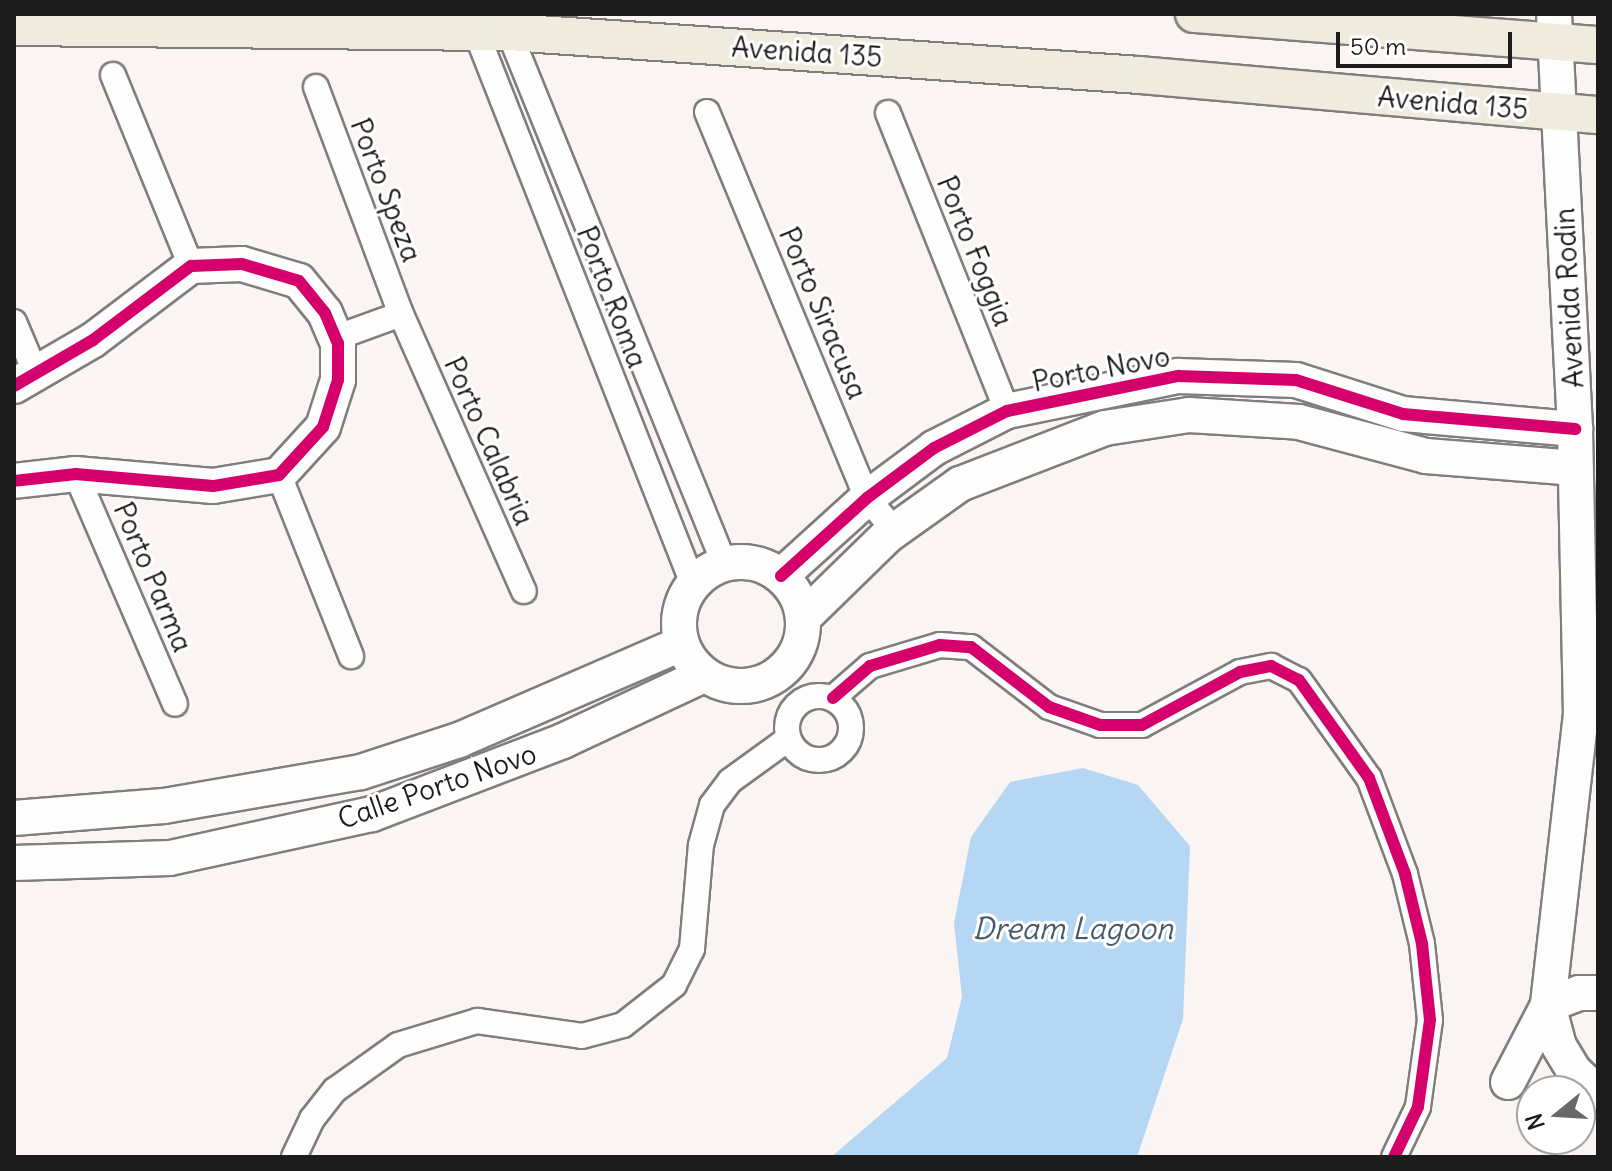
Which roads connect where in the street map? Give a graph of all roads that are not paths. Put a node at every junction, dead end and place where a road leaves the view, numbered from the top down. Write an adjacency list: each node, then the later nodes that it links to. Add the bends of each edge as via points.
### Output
1 (1194, 14): 3 (main road)
2 (14, 27): 4 (main road, Avenida 135)
3 (1555, 27): 5 (main road); 11 (street, Avenida Rodin)
4 (492, 32): 8 (street, Porto Roma); 9 (street, Porto Roma); 11 (main road, Avenida 135, via 1139,75)
5 (1598, 45)
6 (113, 75): 14 (street)
7 (316, 87): 15 (street, Porto Speza)
8 (537, 101): 9 (street); 27 (street, Porto Roma)
9 (507, 112): 29 (street, Porto Roma)
10 (707, 112): 25 (street, Porto Siracusa)
11 (1561, 112): 13 (main road, Avenida 135); 20 (street, Avenida Rodin)
12 (888, 113): 19 (street, Porto Foggia)
13 (1598, 115)
14 (191, 266): 17 (street, via 242,264 299,281 325,313); 18 (street, via 93,340)
15 (401, 314): 17 (street); 30 (street, Porto Calabria)
16 (14, 322): 18 (street)
17 (335, 338): 23 (street, via 338,380 323,427)
18 (25, 380)
19 (1007, 411): 20 (street, Porto Novo, via 1178,376 1296,380 1403,414); 25 (street, Porto Novo, via 934,448)
20 (1575, 429): 21 (street, Avenida Rodin)
21 (1576, 468): 26 (street, Porto Novo, via 1426,456 1299,422 1189,415 1105,428 1029,453 960,484); 41 (street, Avenida Rodin, via 1581,714)
22 (76, 474): 23 (street, via 213,486); 24 (street); 36 (street, Porto Parma)
23 (279, 475): 33 (street)
24 (14, 481)
25 (867, 498): 26 (street, Porto Siracusa); 28 (street, Porto Novo)
26 (894, 530): 31 (street, Porto Novo)
27 (724, 563): 28 (street, via 744,561); 29 (street)
28 (781, 576): 31 (street, via 792,588)
29 (693, 584): 32 (street, via 678,623)
30 (524, 591)
31 (803, 618): 34 (street, via 798,648 780,673 742,687)
32 (681, 644): 34 (street); 38 (street, Calle Porto Novo, via 459,740 361,772 164,806)
33 (351, 656)
34 (704, 675): 39 (street, Calle Porto Novo, via 563,741 372,814 170,858)
35 (833, 698): 37 (street, via 801,700 788,717); 37 (street, via 851,723 841,752 811,760); 45 (street, via 870,666 940,645 971,647 1049,707 1100,725 1142,725 1240,672 1271,666 1299,680 1369,778 1405,874 1422,944 1430,1020 1418,1107)
36 (175, 704)
37 (788, 739): 44 (street, via 730,781 712,805 701,845 692,949 674,985 623,1025 582,1036 477,1021 398,1045 335,1090 312,1119)
38 (14, 818)
39 (14, 863)
40 (1598, 993): 41 (street, via 1579,993)
41 (1548, 1005): 42 (street); 43 (street, Avenida Rodin, via 1559,1046 1574,1071)
42 (1508, 1082)
43 (1598, 1093)
44 (294, 1157)
45 (1394, 1157)

